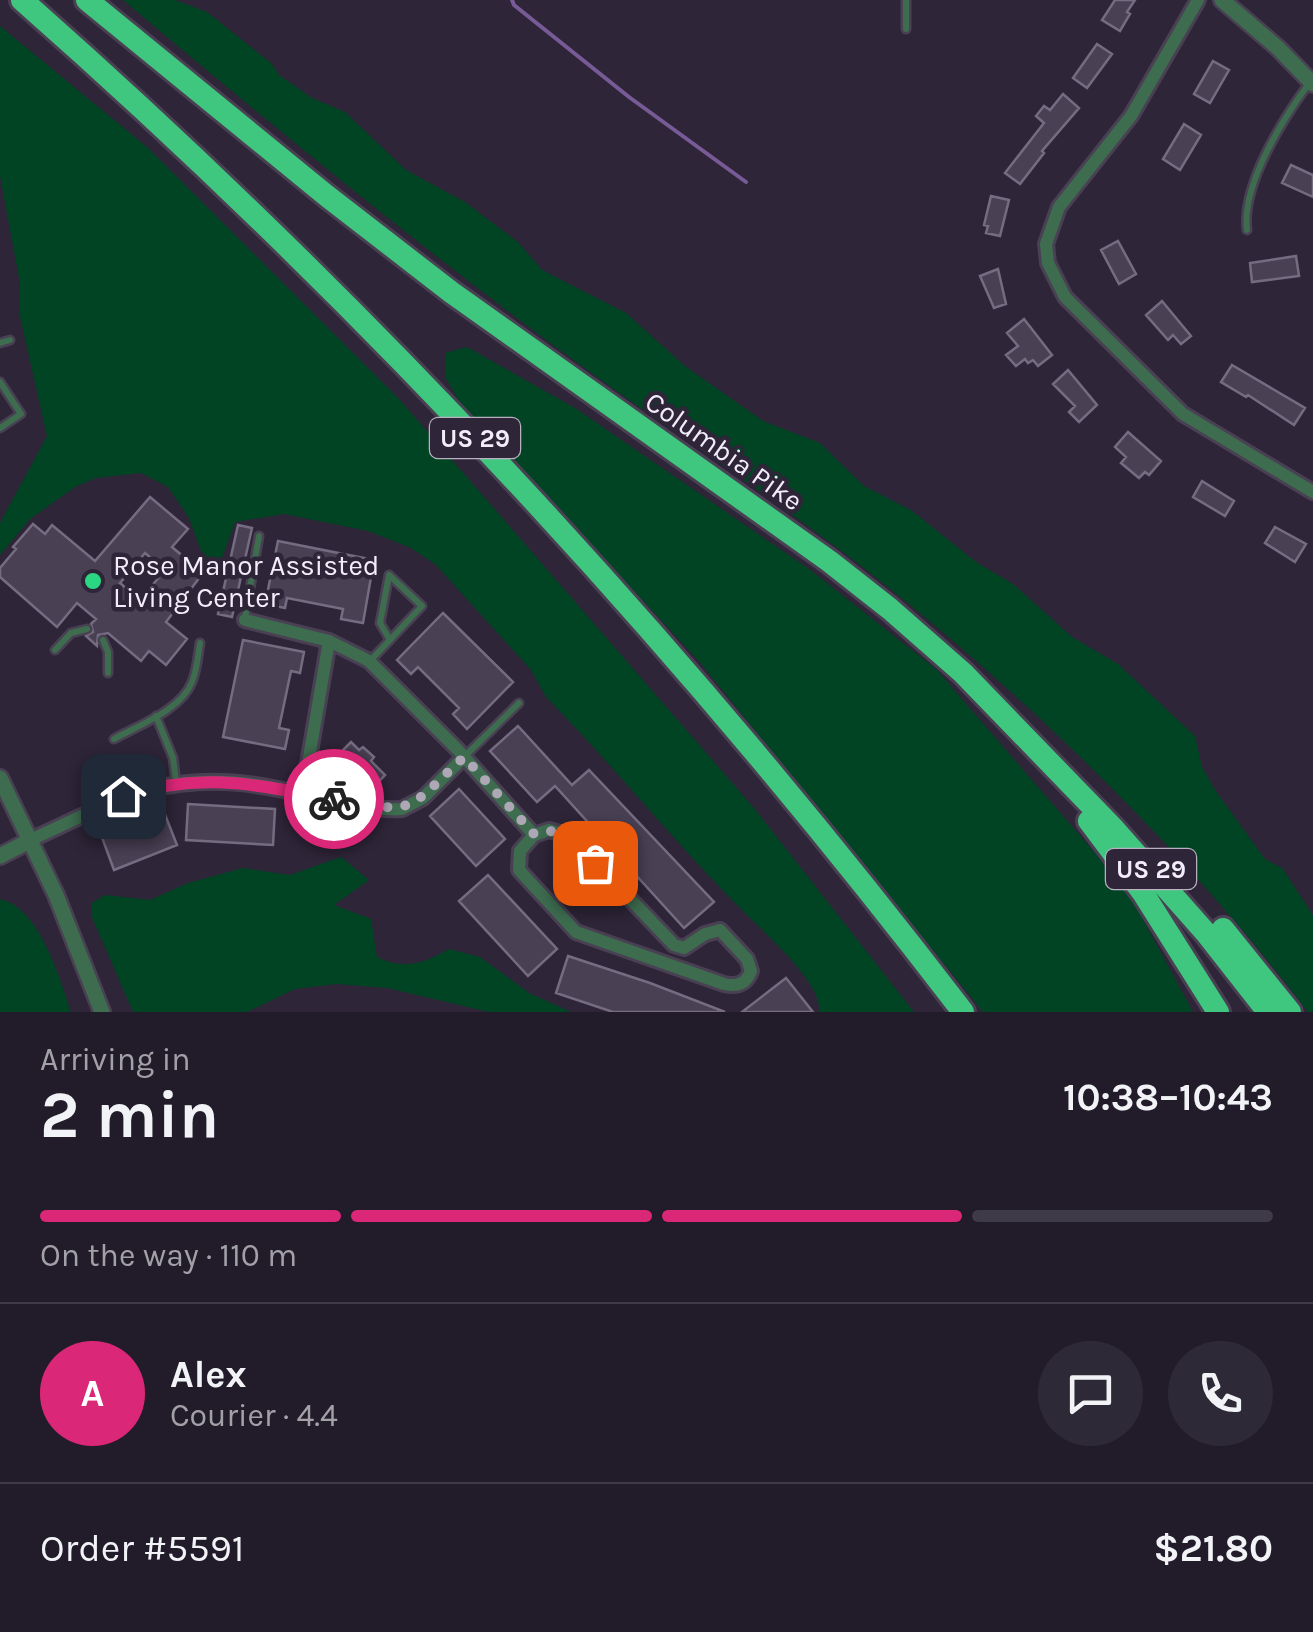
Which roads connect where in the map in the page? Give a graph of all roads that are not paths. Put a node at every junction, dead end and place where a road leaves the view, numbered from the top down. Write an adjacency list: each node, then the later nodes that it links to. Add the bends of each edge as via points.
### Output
1 (22, 0): 39 (highway, US 29, via 281,240 532,498 808,816)
2 (87, 0): 24 (highway, Columbia Pike / US 29, via 451,292 829,561)
3 (906, 0): 6 (lane)
4 (1198, 0): 13 (street, via 1131,116 1059,207 1046,244 1048,263 1065,297 1175,408)
5 (1222, 0): 7 (street)
6 (906, 29)
7 (1312, 82): 8 (lane, via 1285,116 1261,165)
8 (1248, 230)
9 (10, 340): 10 (lane)
10 (0, 343)
11 (0, 382): 12 (lane, via 21,414)
12 (0, 428)
13 (1313, 492)
14 (260, 536): 15 (lane)
15 (245, 620): 19 (street)
16 (87, 628): 21 (lane, via 71,633)
17 (102, 640): 23 (lane)
18 (390, 640): 18 (lane, via 422,606 389,575 380,623); 22 (lane)
19 (329, 641): 22 (street); 32 (street)
20 (200, 643): 26 (lane, via 188,690)
21 (56, 650)
22 (369, 662): 29 (street)
23 (108, 673)
24 (963, 673): 27 (highway, Columbia Pike / US 29); 42 (highway, via 1124,818)
25 (519, 703): 29 (lane)
26 (156, 716): 28 (lane); 31 (lane)
27 (1024, 734): 40 (highway, via 1143,893); 41 (highway, Columbia Pike / US 29, via 1160,878)
28 (114, 739)
29 (464, 757): 32 (street, via 402,809); 33 (street)
30 (0, 778): 34 (street)
31 (176, 782): 32 (street, via 237,782); 34 (street, via 123,796)
32 (303, 794)
33 (534, 834): 36 (street, via 570,836 665,938); 37 (street, via 520,851 520,870 567,924)
34 (31, 840): 35 (street); 38 (street)
35 (0, 856)
36 (684, 948): 37 (street); 37 (street, via 720,930 751,971 734,986)
37 (676, 969)
38 (102, 1012)
39 (962, 1012)
40 (1218, 1012)
41 (1268, 1012)
42 (1290, 1012)

